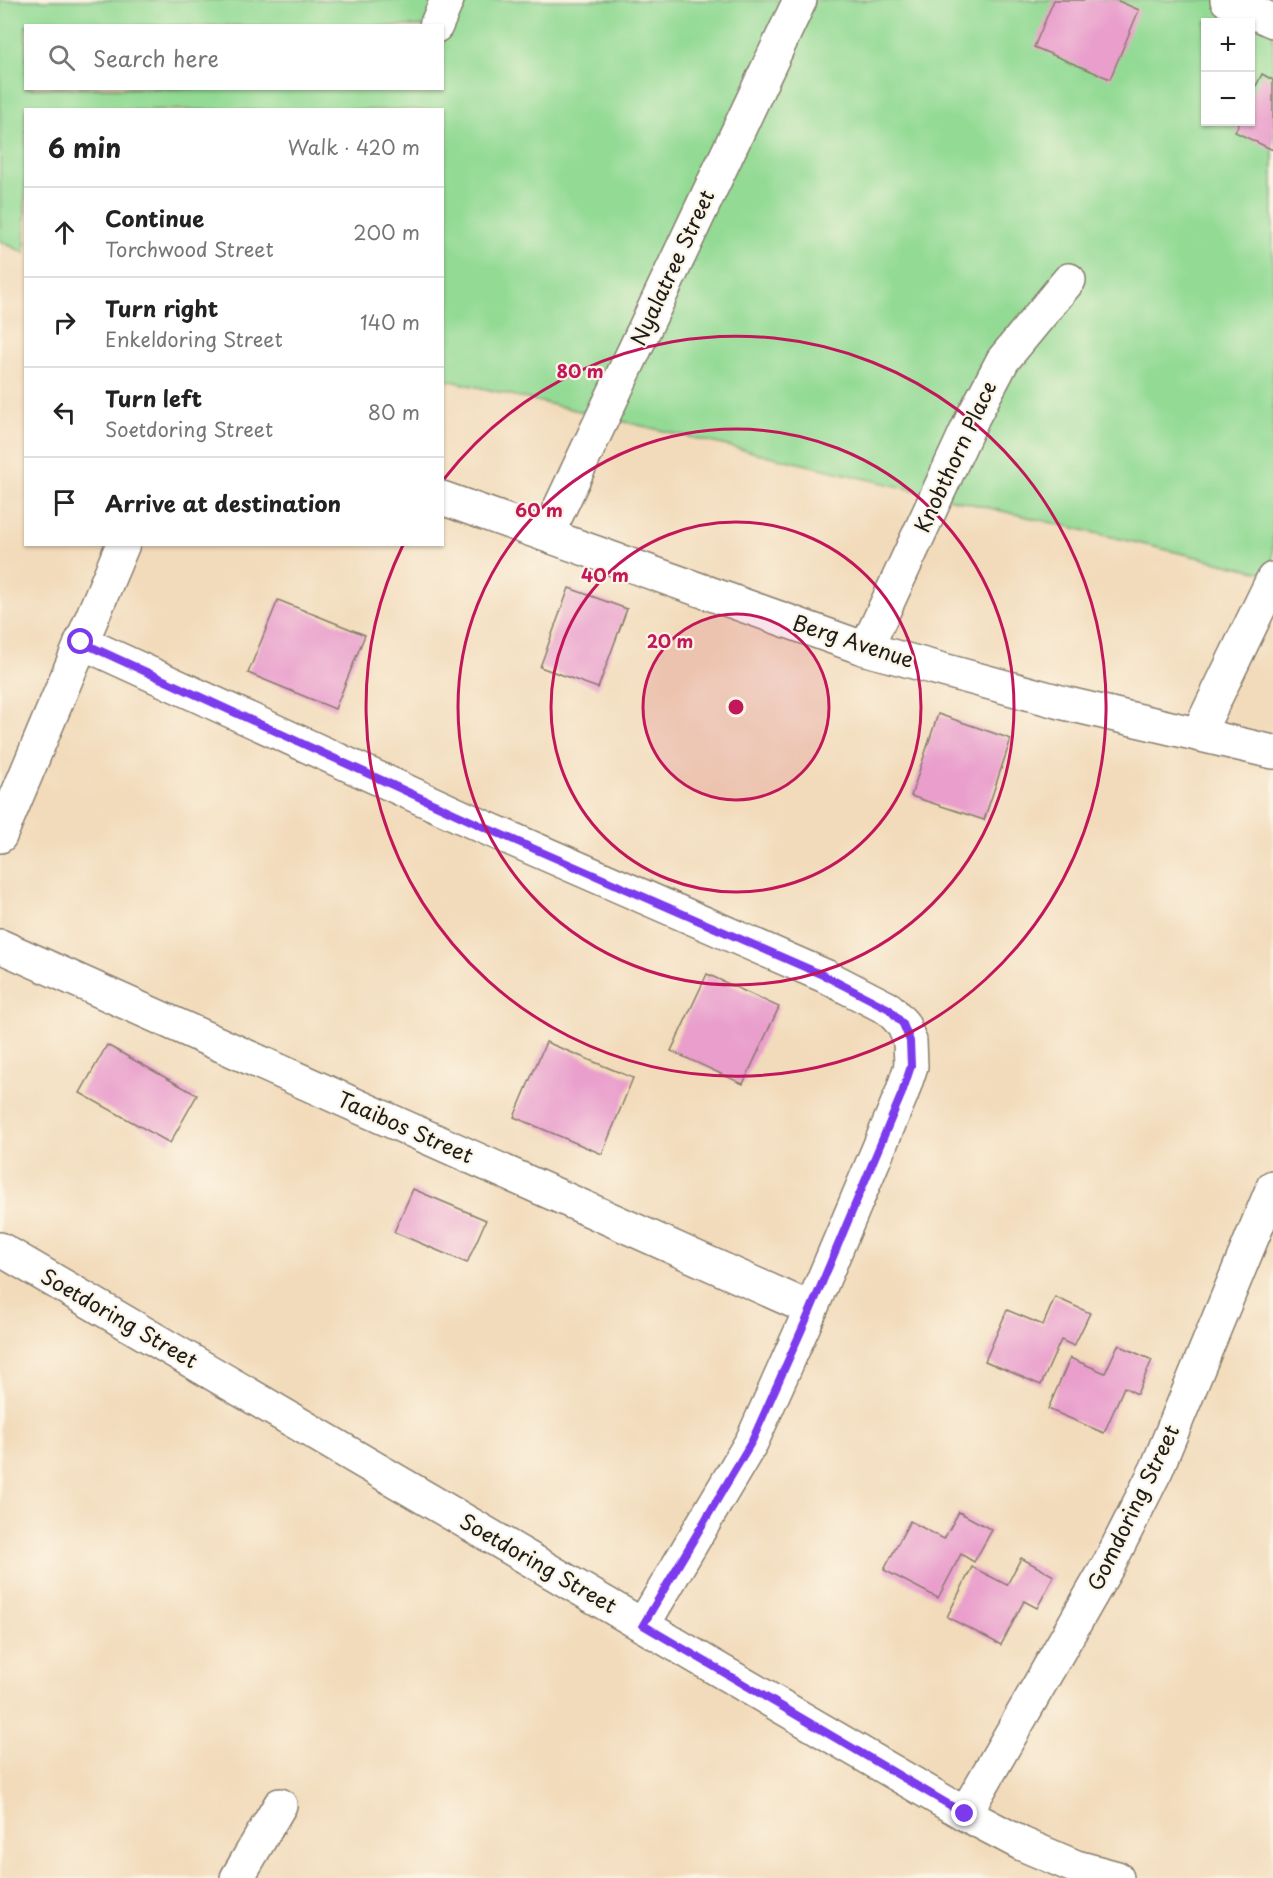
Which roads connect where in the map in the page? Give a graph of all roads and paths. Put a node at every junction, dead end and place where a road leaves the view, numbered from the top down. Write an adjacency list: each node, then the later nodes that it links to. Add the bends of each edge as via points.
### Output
1 (447, 0): 5 (street)
2 (800, 0): 8 (street, Nyalatree Street)
3 (1227, 0): 4 (street)
4 (1273, 21)
5 (437, 24)
6 (1069, 280): 12 (street, Knobthorn Place, via 1003,360)
7 (444, 499): 8 (street, Berg Avenue)
8 (547, 535): 12 (street, Berg Avenue)
9 (122, 546): 11 (street)
10 (1273, 579): 13 (street)
11 (81, 642): 15 (street); 19 (street, via 484,827 825,976 889,1009 903,1024 910,1041 911,1066)
12 (866, 649): 13 (street, Berg Avenue, via 1064,703)
13 (1198, 734): 14 (street, Berg Avenue)
14 (1273, 752)
15 (0, 836)
16 (0, 946): 19 (street, Taaibos Street)
17 (1273, 1187): 22 (street, Gomdoring Street, via 1156,1468 1121,1541)
18 (0, 1249): 20 (street, Soetdoring Street)
19 (811, 1309): 20 (street, via 752,1441)
20 (643, 1625): 22 (street, Soetdoring Street)
21 (280, 1805): 23 (street)
22 (965, 1814): 24 (street, Soetdoring Street, via 1076,1867)
23 (237, 1878)
24 (1117, 1878)

